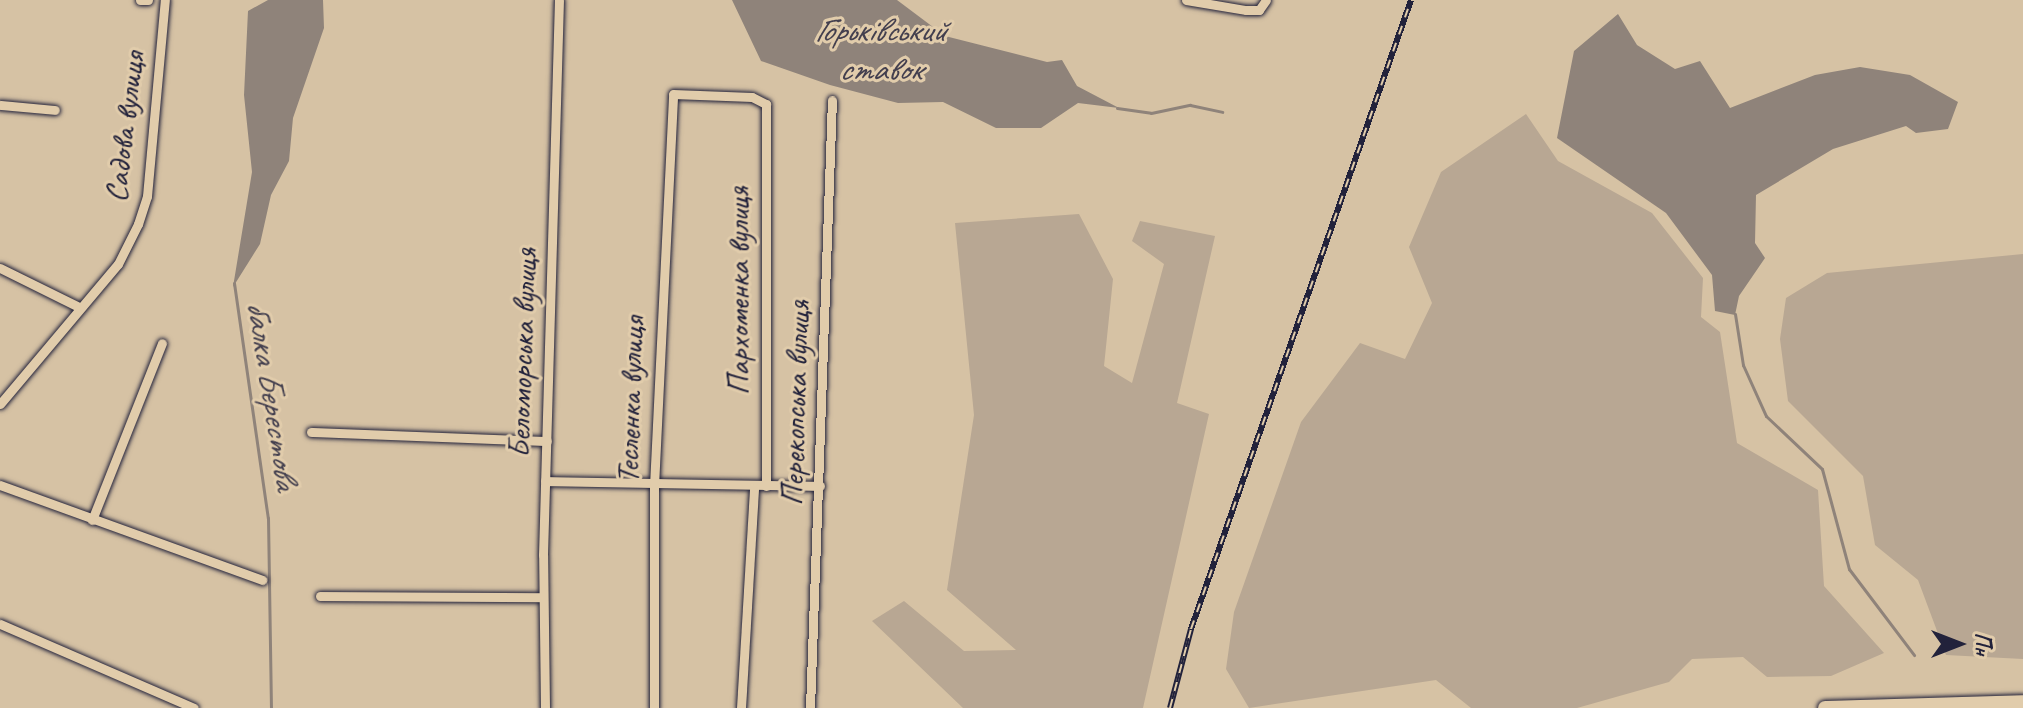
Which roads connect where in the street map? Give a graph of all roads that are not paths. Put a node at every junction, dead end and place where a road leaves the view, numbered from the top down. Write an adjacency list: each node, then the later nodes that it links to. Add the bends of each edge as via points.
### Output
1 (140, 0): 2 (street)
2 (148, 0)
3 (165, 0): 12 (street, Садова вулиця, via 147,196 118,264)
4 (559, 0): 16 (street, Беломорська вулиця)
5 (1186, 0): 6 (street, via 1246,10 1259,10)
6 (1266, 0)
7 (673, 94): 19 (street, Тесленка вулиця); 20 (street, Пархоменка вулиця, via 762,99 767,117)
8 (832, 100): 21 (street, Перекопська вулиця)
9 (0, 105): 10 (street)
10 (55, 110)
11 (0, 268): 12 (street)
12 (77, 306): 14 (street, Садова вулиця)
13 (162, 343): 23 (street)
14 (0, 404)
15 (311, 432): 16 (street)
16 (547, 441): 17 (street, Беломорська вулиця)
17 (545, 481): 19 (street); 26 (street, Беломорська вулиця)
18 (0, 485): 23 (street)
19 (654, 486): 22 (street); 31 (street, Тесленка вулиця)
20 (766, 486): 21 (street); 22 (street)
21 (820, 486): 33 (street, Перекопська вулиця)
22 (754, 488): 32 (street)
23 (92, 520): 24 (street)
24 (262, 580)
25 (320, 596): 26 (street)
26 (543, 597): 30 (street, Беломорська вулиця)
27 (0, 624): 29 (street)
28 (2023, 702): 34 (main road)
29 (194, 708)
30 (545, 708)
31 (654, 708)
32 (741, 708)
33 (810, 708)
34 (1825, 708)

